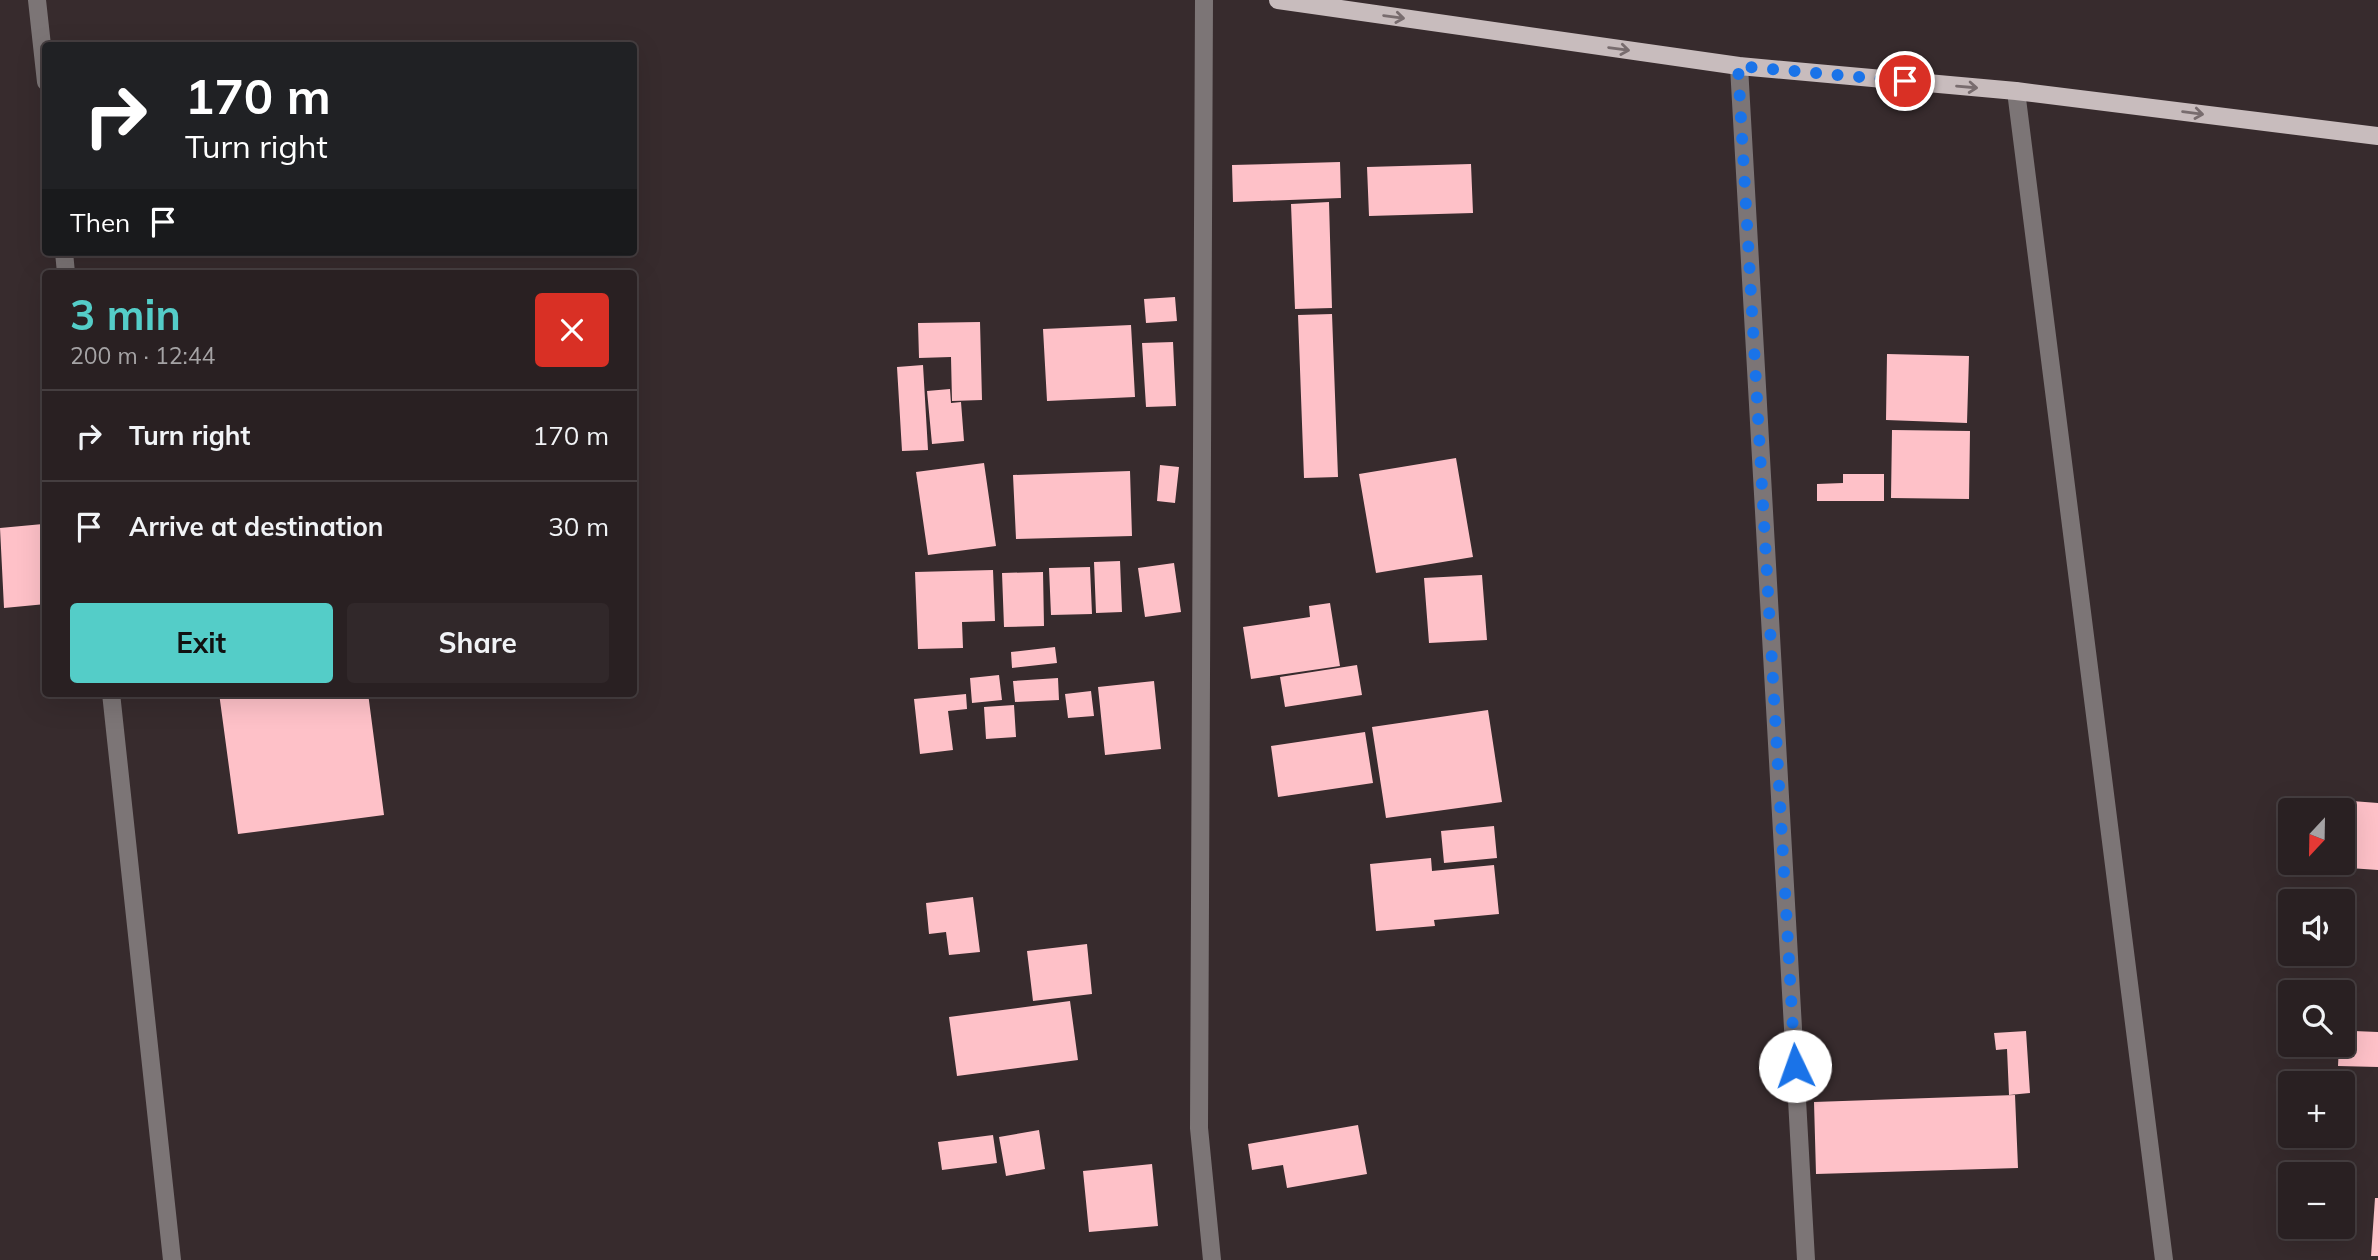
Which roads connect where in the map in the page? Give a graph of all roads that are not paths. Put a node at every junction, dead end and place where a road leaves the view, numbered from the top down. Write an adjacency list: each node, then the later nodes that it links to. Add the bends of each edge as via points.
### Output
1 (37, 0): 4 (street)
2 (1204, 0): 10 (street, via 1199,1128)
3 (1278, 0): 5 (main road, one-way to 5)
4 (42, 46)
5 (1738, 66): 6 (main road, one-way to 6); 11 (street)
6 (2016, 91): 7 (main road, one-way to 7); 12 (street)
7 (2378, 136)
8 (111, 697): 9 (street)
9 (172, 1260)
10 (1212, 1260)
11 (1807, 1260)
12 (2164, 1260)

